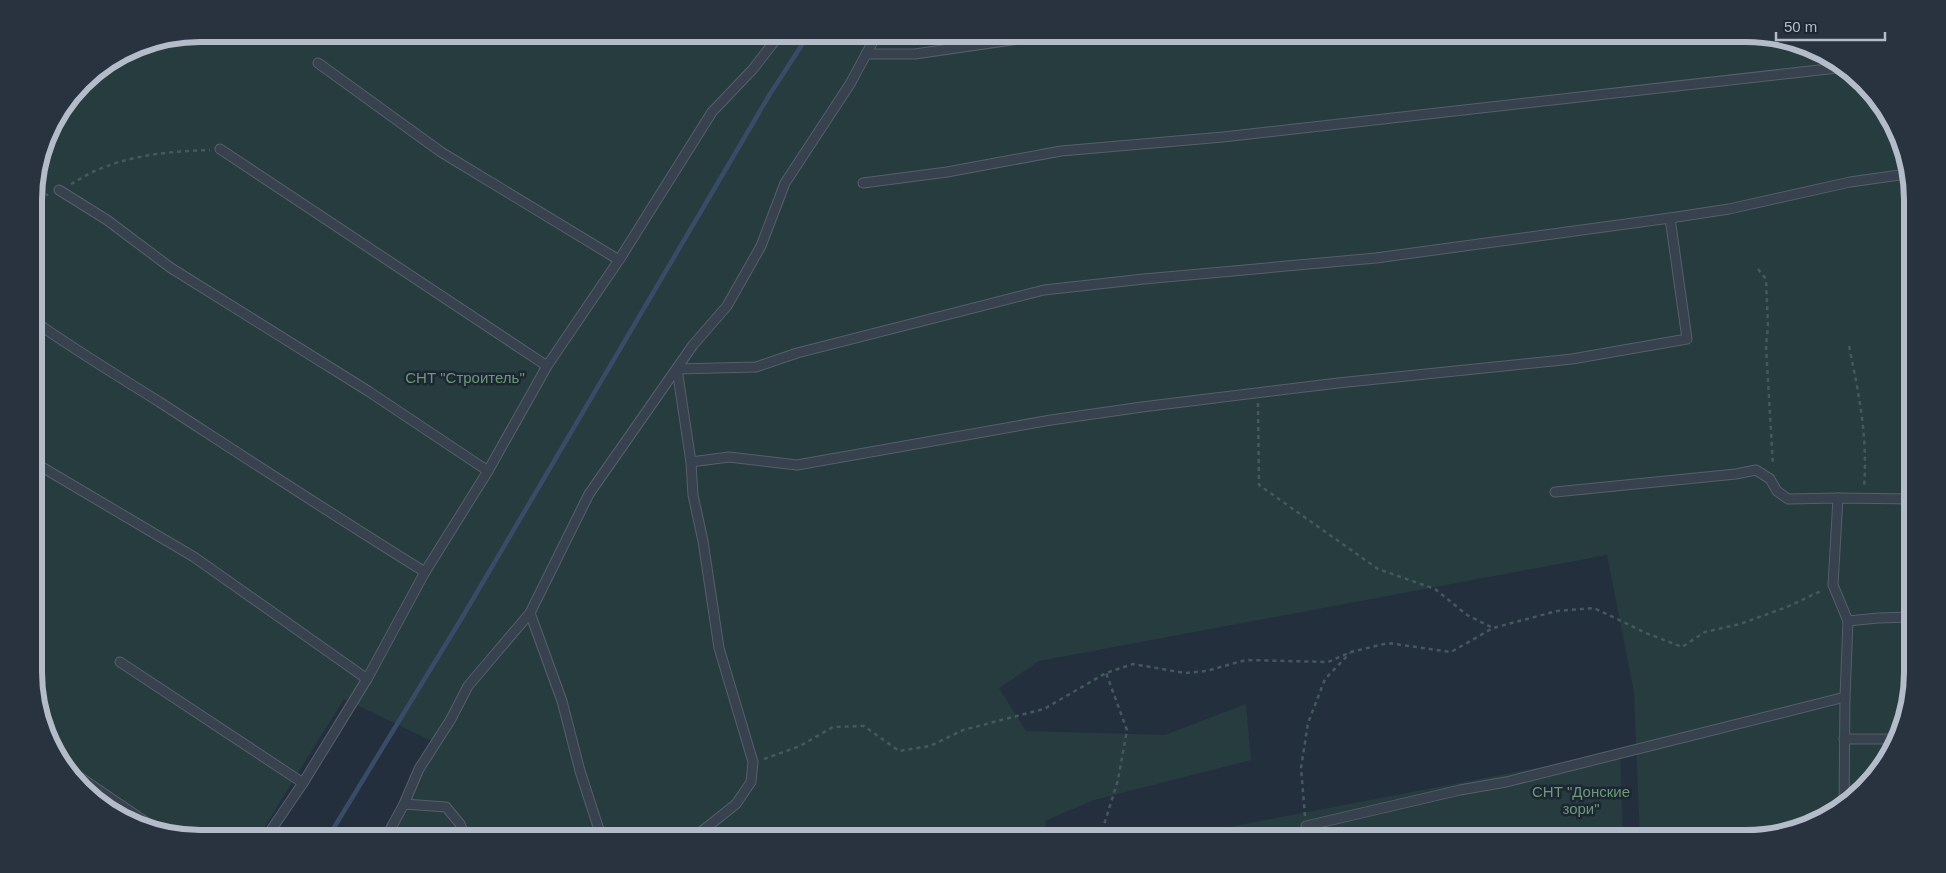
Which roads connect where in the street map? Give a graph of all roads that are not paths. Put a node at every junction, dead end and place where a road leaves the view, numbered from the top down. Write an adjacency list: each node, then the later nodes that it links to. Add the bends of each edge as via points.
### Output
1 (774, 42): 12 (lane, via 712,112)
2 (872, 42): 4 (lane)
3 (998, 42): 4 (lane, via 915,54)
4 (866, 54): 15 (lane, via 785,183 761,246 727,306)
5 (318, 63): 12 (lane, via 440,152)
6 (1832, 69): 9 (lane, via 1223,137 1061,151 947,172)
7 (220, 149): 14 (lane)
8 (1901, 175): 11 (lane)
9 (863, 183)
10 (60, 190): 18 (lane, via 108,220 171,268 345,376)
11 (1670, 218): 15 (lane, via 1376,258 1044,290 796,353 756,367); 16 (lane, via 1687,339 1572,359 1258,392 1051,420 796,465 729,457)
12 (619, 260): 14 (lane)
13 (43, 327): 22 (lane)
14 (547, 366): 18 (lane)
15 (677, 369): 16 (lane); 23 (lane, via 589,494)
16 (691, 462): 40 (lane, via 693,495 719,648 753,762 751,782 736,804)
17 (42, 467): 27 (lane, via 194,557)
18 (488, 471): 22 (lane)
19 (1555, 492): 20 (lane, via 1756,470 1770,479 1777,492 1788,500)
20 (1838, 498): 21 (lane); 25 (lane, via 1833,585)
21 (1904, 499)
22 (426, 572): 27 (lane)
23 (530, 613): 34 (lane, via 468,686 419,768); 39 (lane, via 562,701)
24 (1904, 617): 25 (lane)
25 (1848, 621): 28 (lane)
26 (120, 662): 32 (lane)
27 (368, 679): 32 (lane)
28 (1845, 697): 29 (lane); 41 (lane, via 1506,782 1306,826)
29 (1844, 738): 30 (lane); 33 (lane)
30 (1889, 738)
31 (87, 782): 35 (lane)
32 (303, 783): 36 (lane)
33 (1844, 796)
34 (404, 804): 37 (lane); 38 (lane, via 446,807)
35 (143, 820)
36 (271, 830)
37 (391, 830)
38 (462, 830)
39 (599, 830)
40 (703, 830)
41 (1307, 830)

